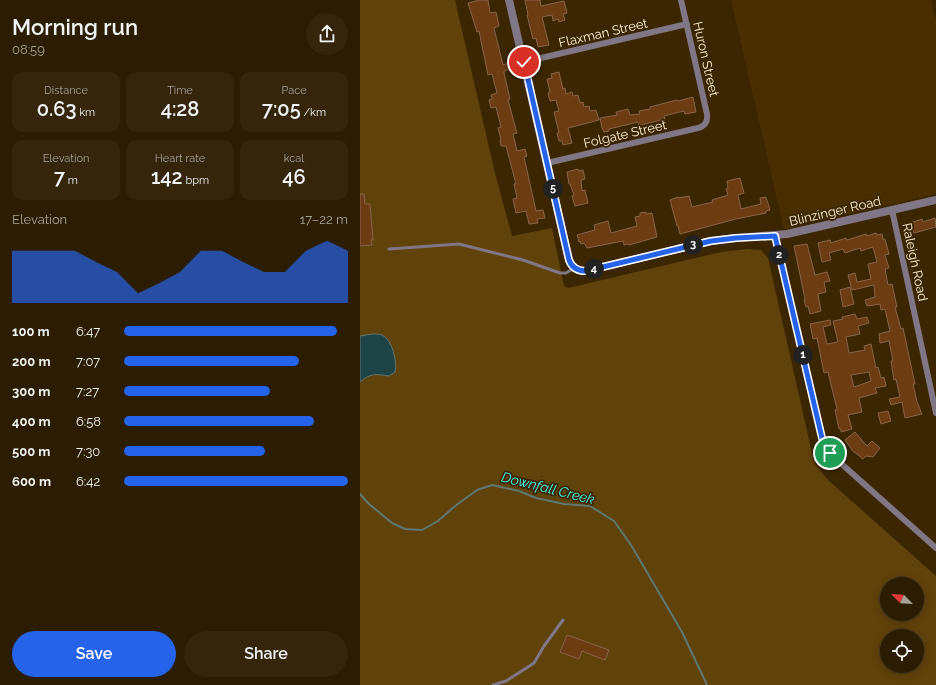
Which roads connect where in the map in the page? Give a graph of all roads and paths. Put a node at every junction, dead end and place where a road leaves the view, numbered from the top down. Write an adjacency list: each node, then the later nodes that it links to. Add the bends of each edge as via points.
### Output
1 (509, 0): 4 (street)
2 (681, 0): 3 (street, Huron Street)
3 (687, 24): 4 (street, Flaxman Street); 5 (street, Huron Street, via 707,114)
4 (524, 62): 6 (street)
5 (706, 123): 6 (street, Folgate Street, via 698,128)
6 (547, 163): 11 (street, via 570,264)
7 (936, 200): 8 (street, Blinzinger Road)
8 (892, 210): 9 (street, Blinzinger Road); 12 (street, Raleigh Road)
9 (775, 236): 11 (street, Blinzinger Road, via 711,241 586,271); 14 (street, via 822,438 827,449)
10 (390, 249): 11 (lane, via 459,244 523,260 560,273 566,273)
11 (574, 268)
12 (935, 405): 13 (street, Raleigh Road)
13 (936, 413)
14 (936, 548)
15 (563, 620): 16 (lane, via 534,663 506,681)
16 (493, 685)

